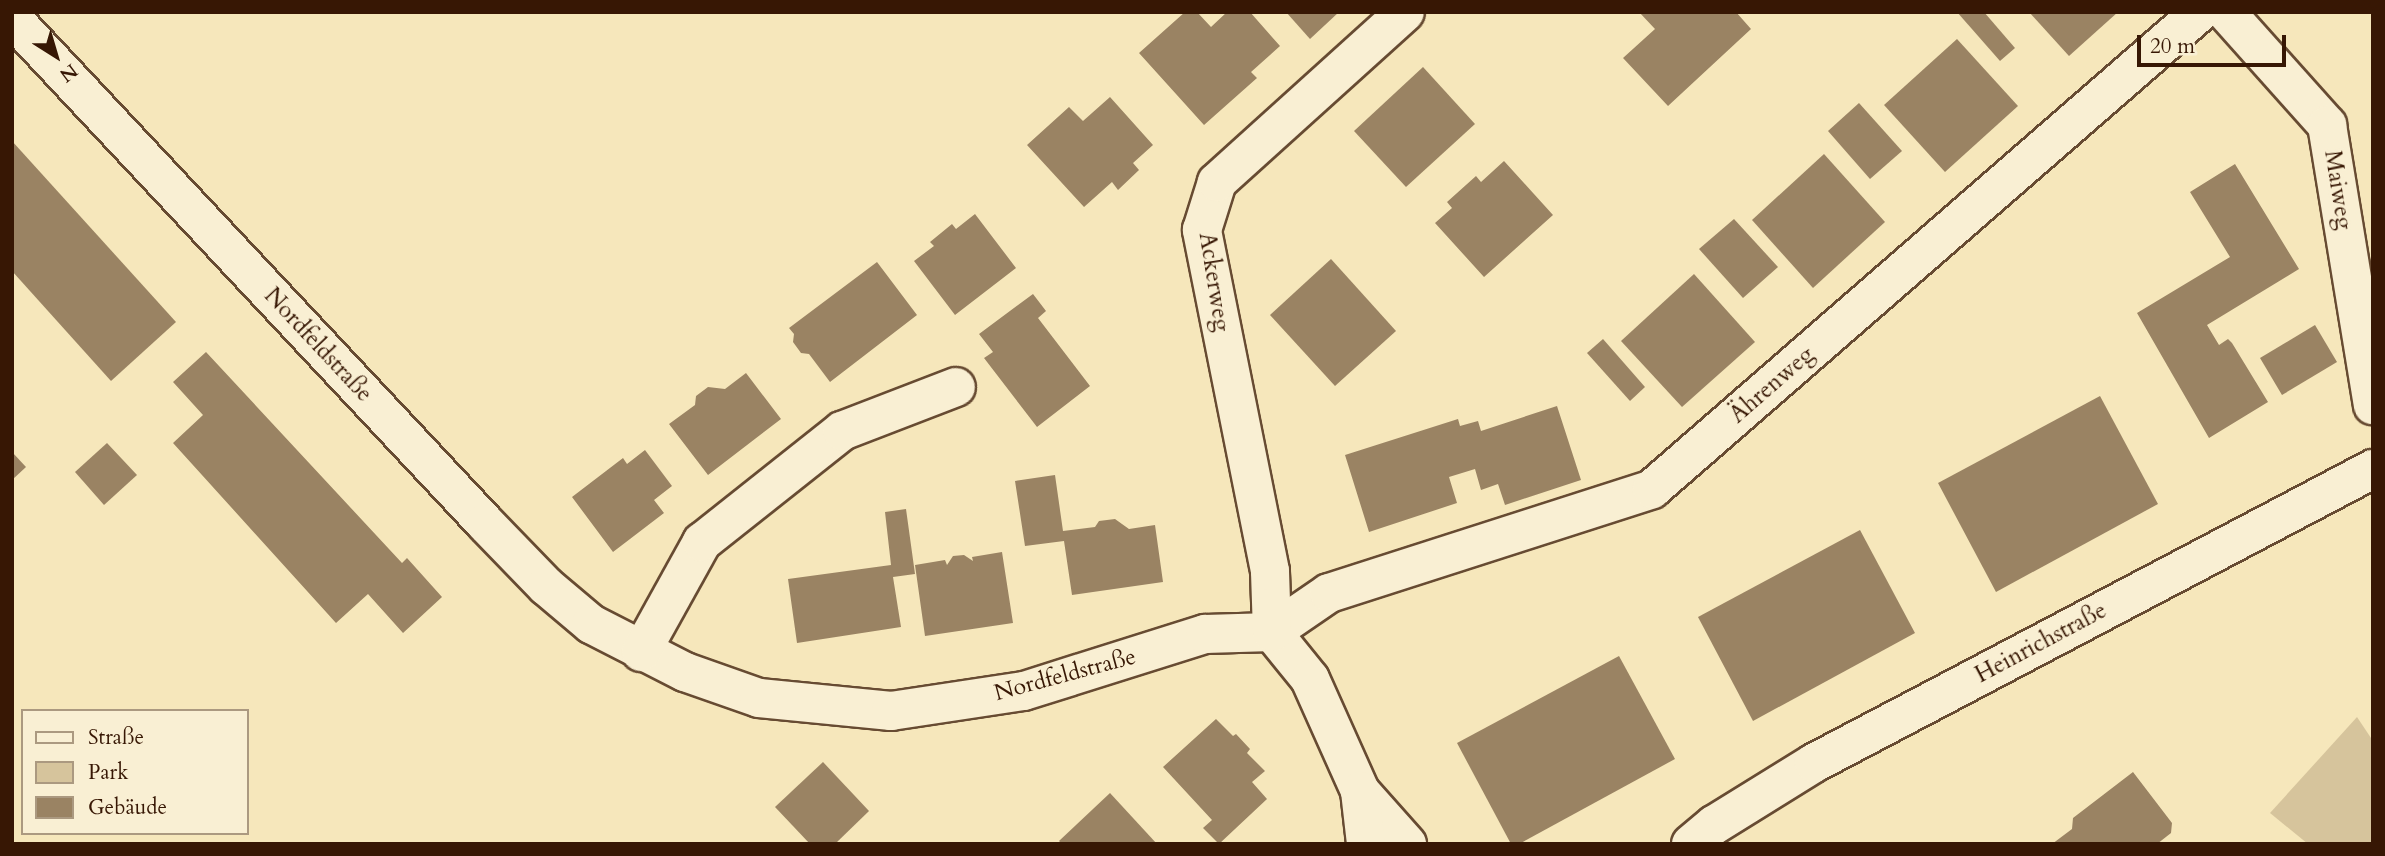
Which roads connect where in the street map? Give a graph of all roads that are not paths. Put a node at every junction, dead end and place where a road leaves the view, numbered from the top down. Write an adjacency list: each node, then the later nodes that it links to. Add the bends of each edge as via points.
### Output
1 (1405, 12): 8 (street, Ackerweg, via 1217,182 1202,230 1270,571)
2 (2200, 12): 8 (street, Ährenweg, via 1652,489 1329,593)
3 (2226, 12): 6 (street, Maiweg, via 2327,125)
4 (12, 18): 9 (street, Nordfeldstraße, via 546,586 592,624)
5 (956, 387): 9 (street, via 842,431 702,542)
6 (2373, 405)
7 (2373, 470): 11 (street, Heinrichstraße, via 1814,763)
8 (1272, 632): 9 (street, Nordfeldstraße, via 1205,634 1024,691 891,712 759,698); 10 (street, via 1310,679)
9 (641, 652)
10 (1360, 791): 12 (street); 13 (street)
11 (1702, 834): 14 (street, Heinrichstraße)
12 (1366, 844)
13 (1407, 844)
14 (1663, 844)

